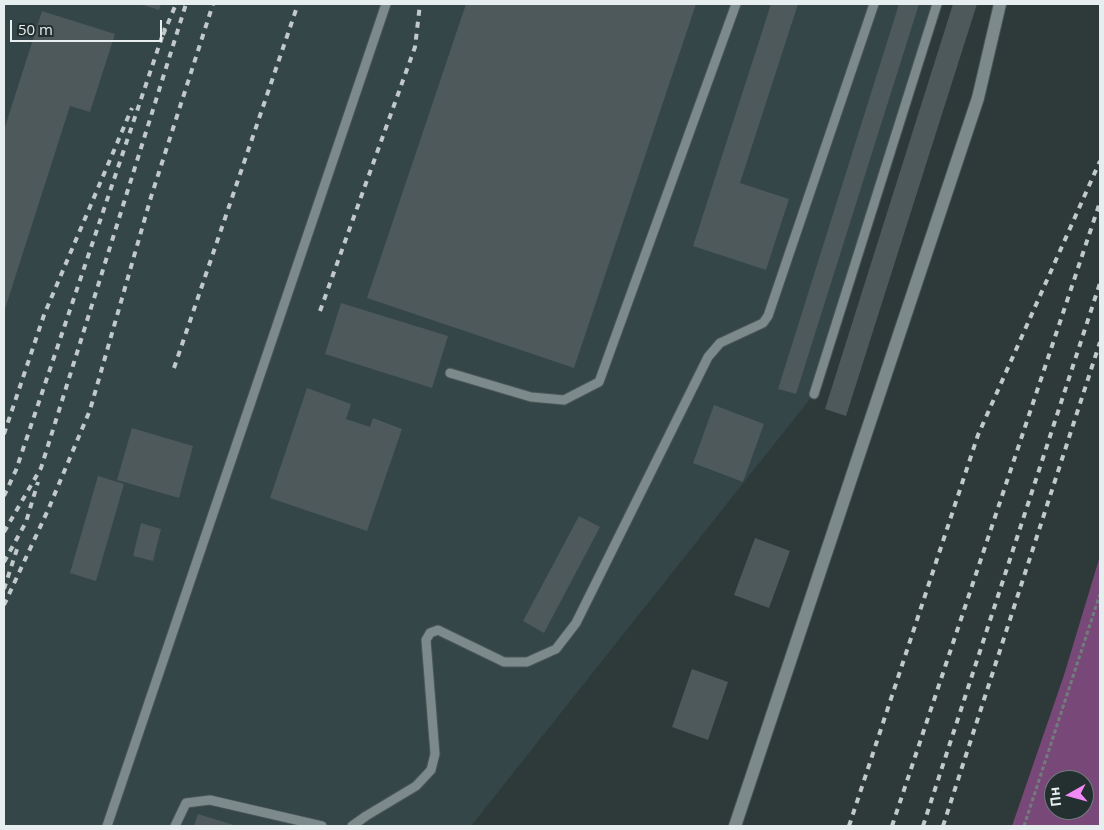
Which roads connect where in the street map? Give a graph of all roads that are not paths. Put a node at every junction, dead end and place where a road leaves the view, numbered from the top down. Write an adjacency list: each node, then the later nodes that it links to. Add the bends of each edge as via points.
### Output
1 (386, 4): 8 (lane)
2 (736, 4): 6 (lane, via 599,382 564,400 531,397)
3 (874, 4): 11 (lane, via 768,316 763,323 720,343 708,357 576,623 556,649 527,662 504,662 438,630 430,633 426,640 436,754 431,770 416,786)
4 (938, 4): 7 (lane)
5 (1000, 4): 12 (street, via 978,98)
6 (450, 373)
7 (814, 394)
8 (107, 826)
9 (175, 826): 10 (lane, via 186,803 210,800)
10 (322, 826)
11 (352, 826)
12 (735, 826)

